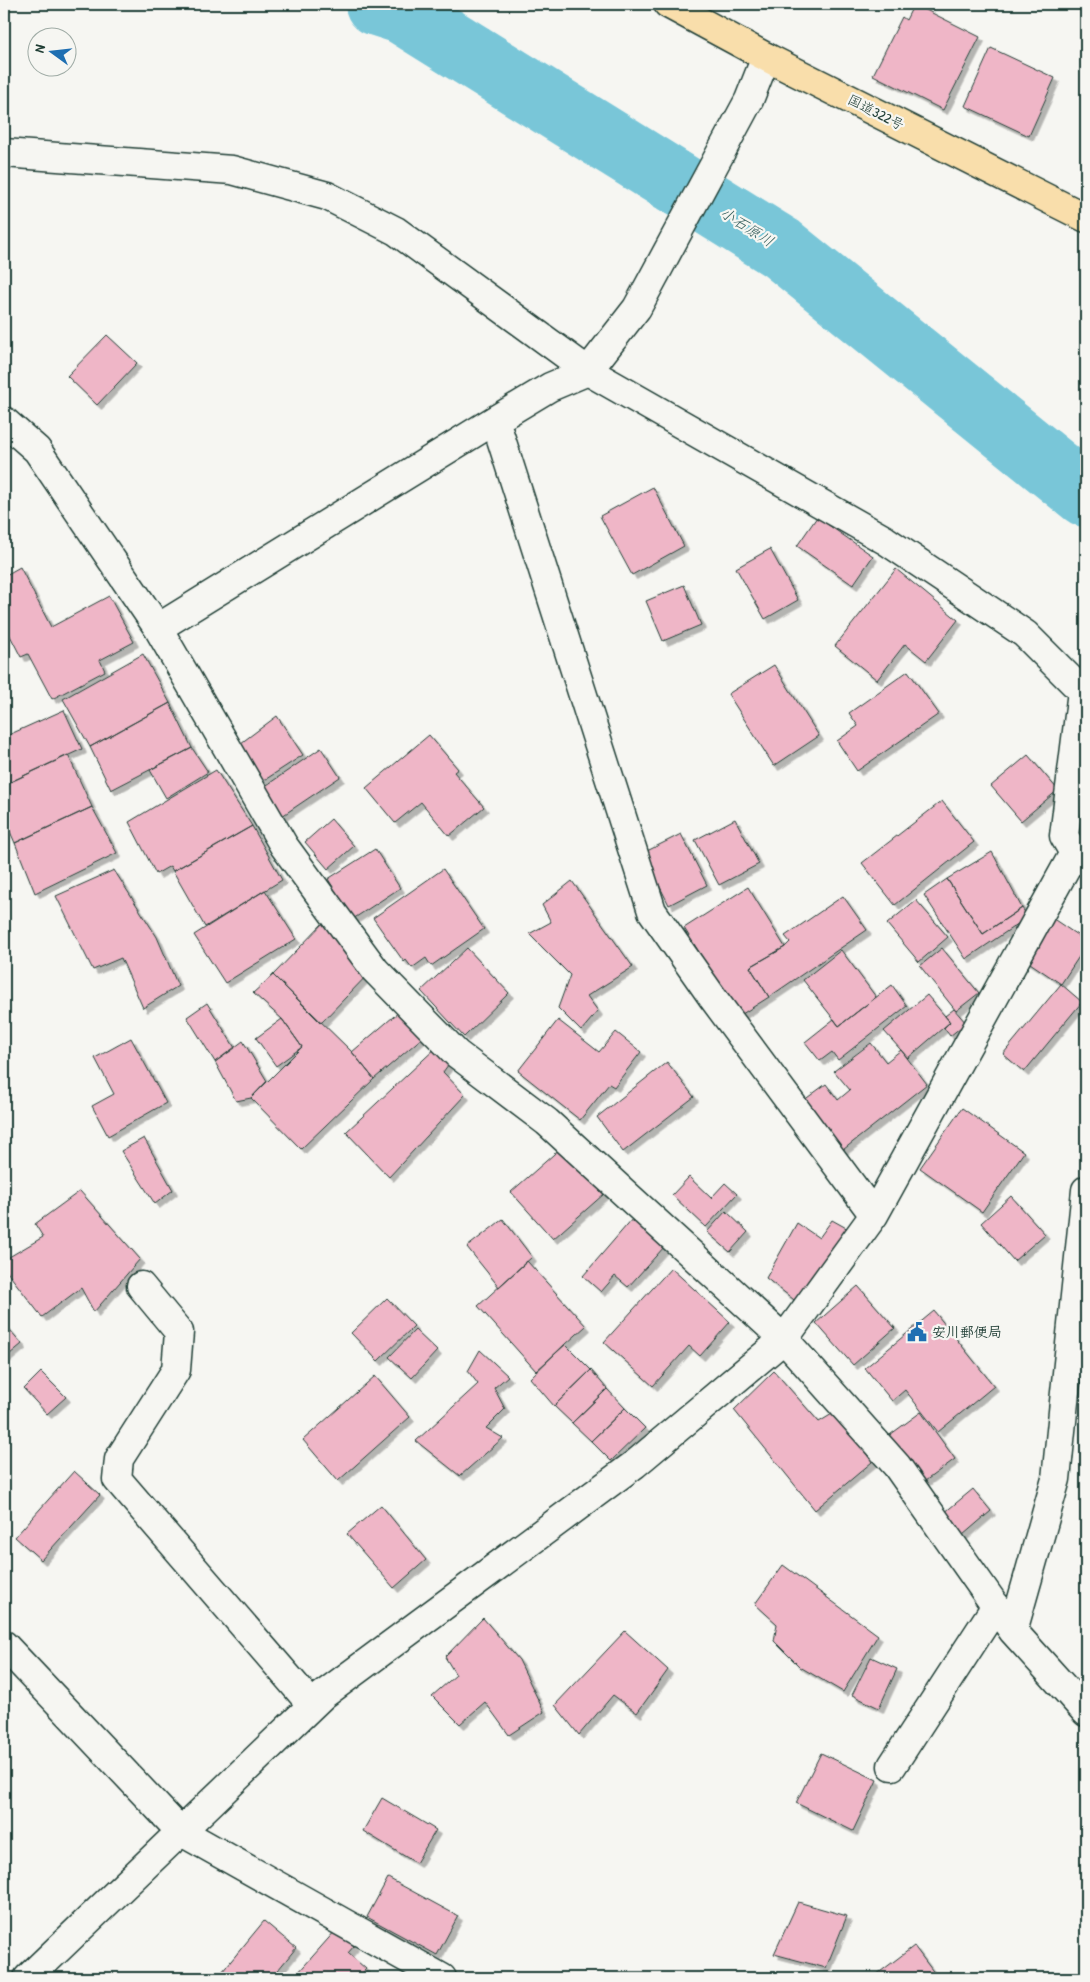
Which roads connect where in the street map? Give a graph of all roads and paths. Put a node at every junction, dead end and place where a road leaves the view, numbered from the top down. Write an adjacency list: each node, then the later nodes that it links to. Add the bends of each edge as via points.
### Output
1 (682, 7): 2 (highway, 国道322号)
2 (766, 57): 4 (highway, 国道322号); 5 (street, via 748,100 637,308)
3 (4, 153): 5 (street, via 232,170 328,196 396,231)
4 (1086, 218)
5 (588, 371): 6 (street, via 550,388); 9 (street, via 885,540 1025,634 1082,691 1064,836)
6 (495, 420): 8 (street); 11 (street, via 652,911)
7 (4, 421): 8 (street, via 37,450)
8 (158, 628): 13 (street, via 284,846 375,970 457,1054 546,1122)
9 (1080, 858): 11 (street)
10 (1086, 1190): 15 (street, via 1056,1480)
11 (874, 1215): 13 (street)
12 (141, 1286): 17 (street, via 179,1332 176,1370 119,1459 117,1479)
13 (784, 1339): 14 (street, via 897,1466); 17 (street, via 635,1464 322,1694)
14 (996, 1606): 15 (street); 19 (street)
15 (1013, 1630): 18 (street)
16 (4, 1646): 20 (street)
17 (312, 1705): 20 (street)
18 (1086, 1712)
19 (892, 1766)
20 (180, 1831): 21 (street); 22 (street)
21 (28, 1978)
22 (442, 1978)

